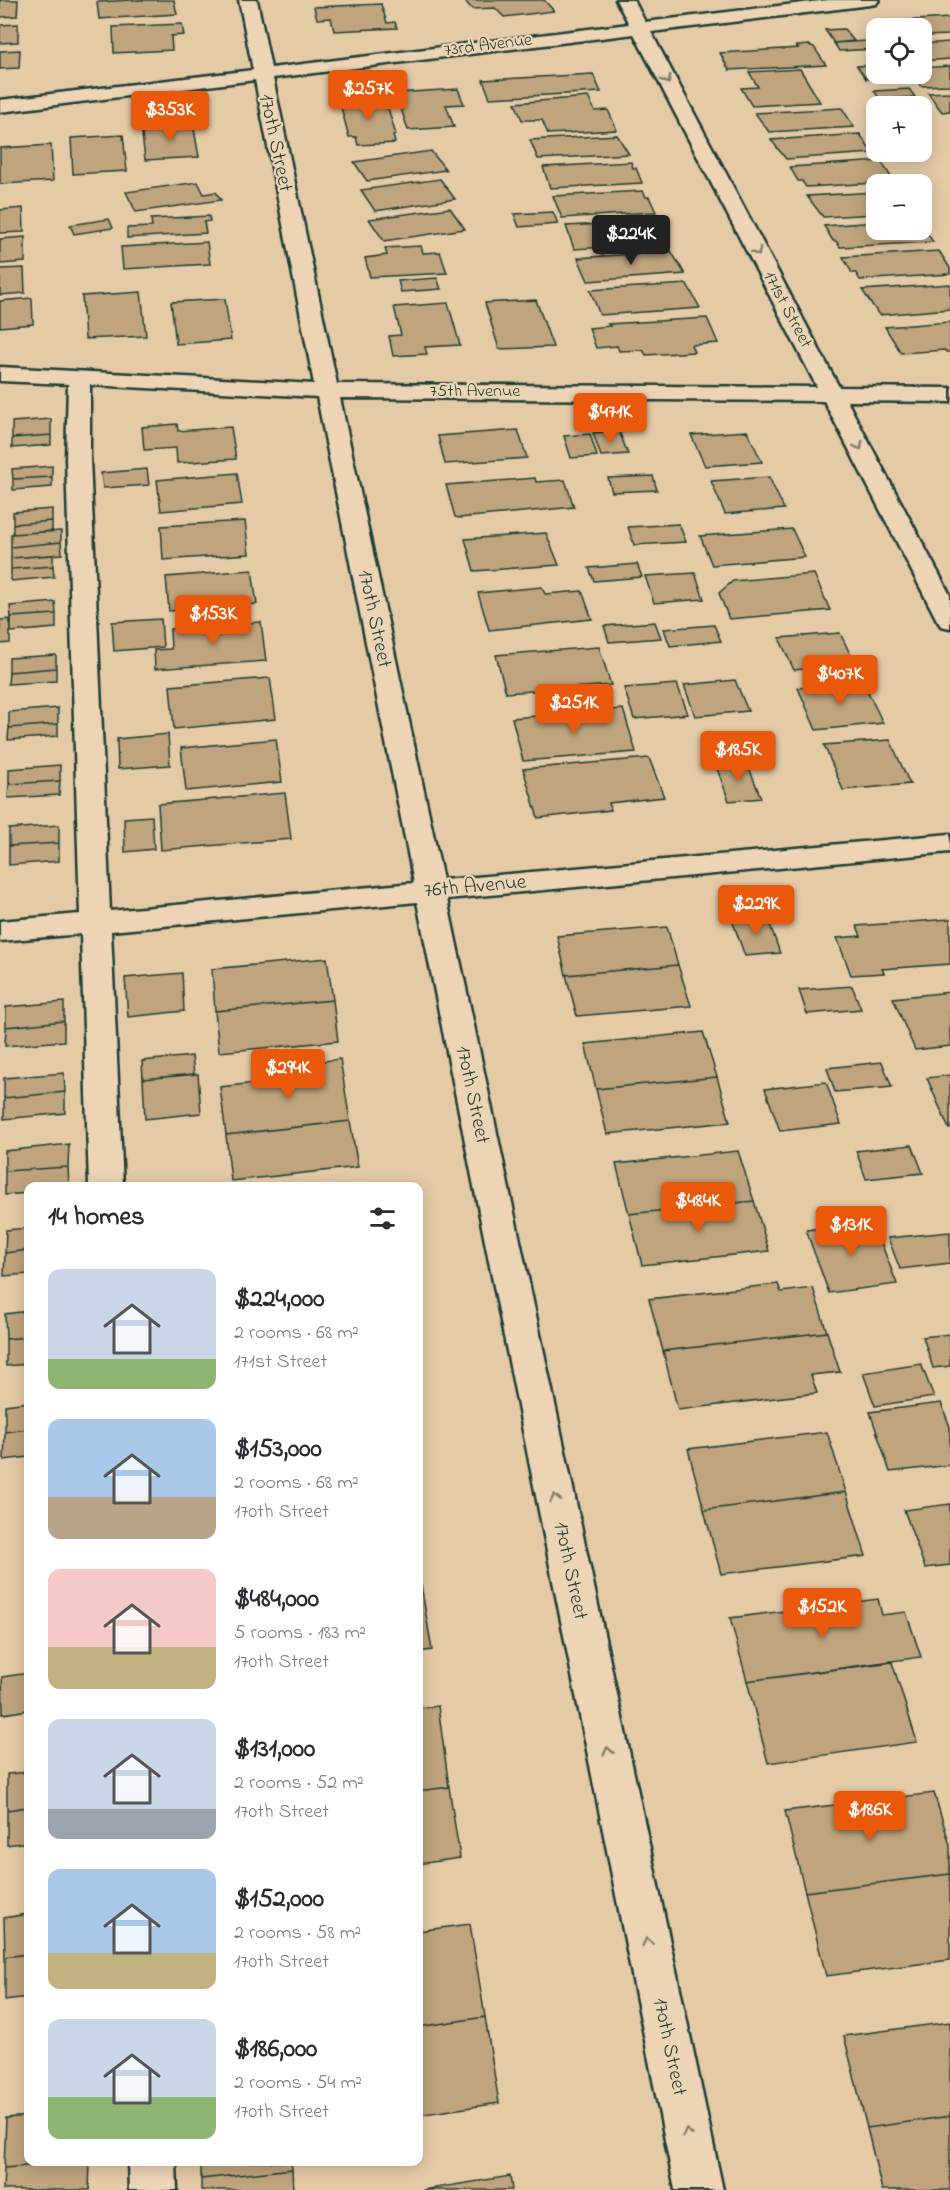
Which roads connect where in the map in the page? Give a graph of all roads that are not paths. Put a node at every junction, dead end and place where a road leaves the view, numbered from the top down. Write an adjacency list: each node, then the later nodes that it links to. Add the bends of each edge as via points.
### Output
1 (248, 0): 5 (street, 170th Street)
2 (625, 0): 4 (street, 171st Street)
3 (870, 0): 4 (street, 73rd Avenue)
4 (639, 28): 5 (street, 73rd Avenue); 10 (street, 171st Street, one-way to 10)
5 (261, 74): 6 (street, 73rd Avenue); 9 (street, 170th Street)
6 (0, 106)
7 (0, 374): 8 (street, 75th Avenue)
8 (79, 379): 9 (street, 75th Avenue); 15 (street, via 78,459)
9 (326, 391): 10 (street, 75th Avenue); 14 (street, 170th Street)
10 (831, 394): 11 (street, 75th Avenue); 12 (street, 171st Street, one-way to 12)
11 (950, 395)
12 (950, 620)
13 (950, 843): 14 (street, 76th Avenue)
14 (430, 891): 15 (street, 76th Avenue); 20 (street, 170th Street, one-way to 14)
15 (94, 922): 16 (street, 76th Avenue); 17 (street)
16 (0, 931)
17 (106, 1182)
18 (152, 2166): 19 (street)
19 (153, 2190)
20 (699, 2190)

